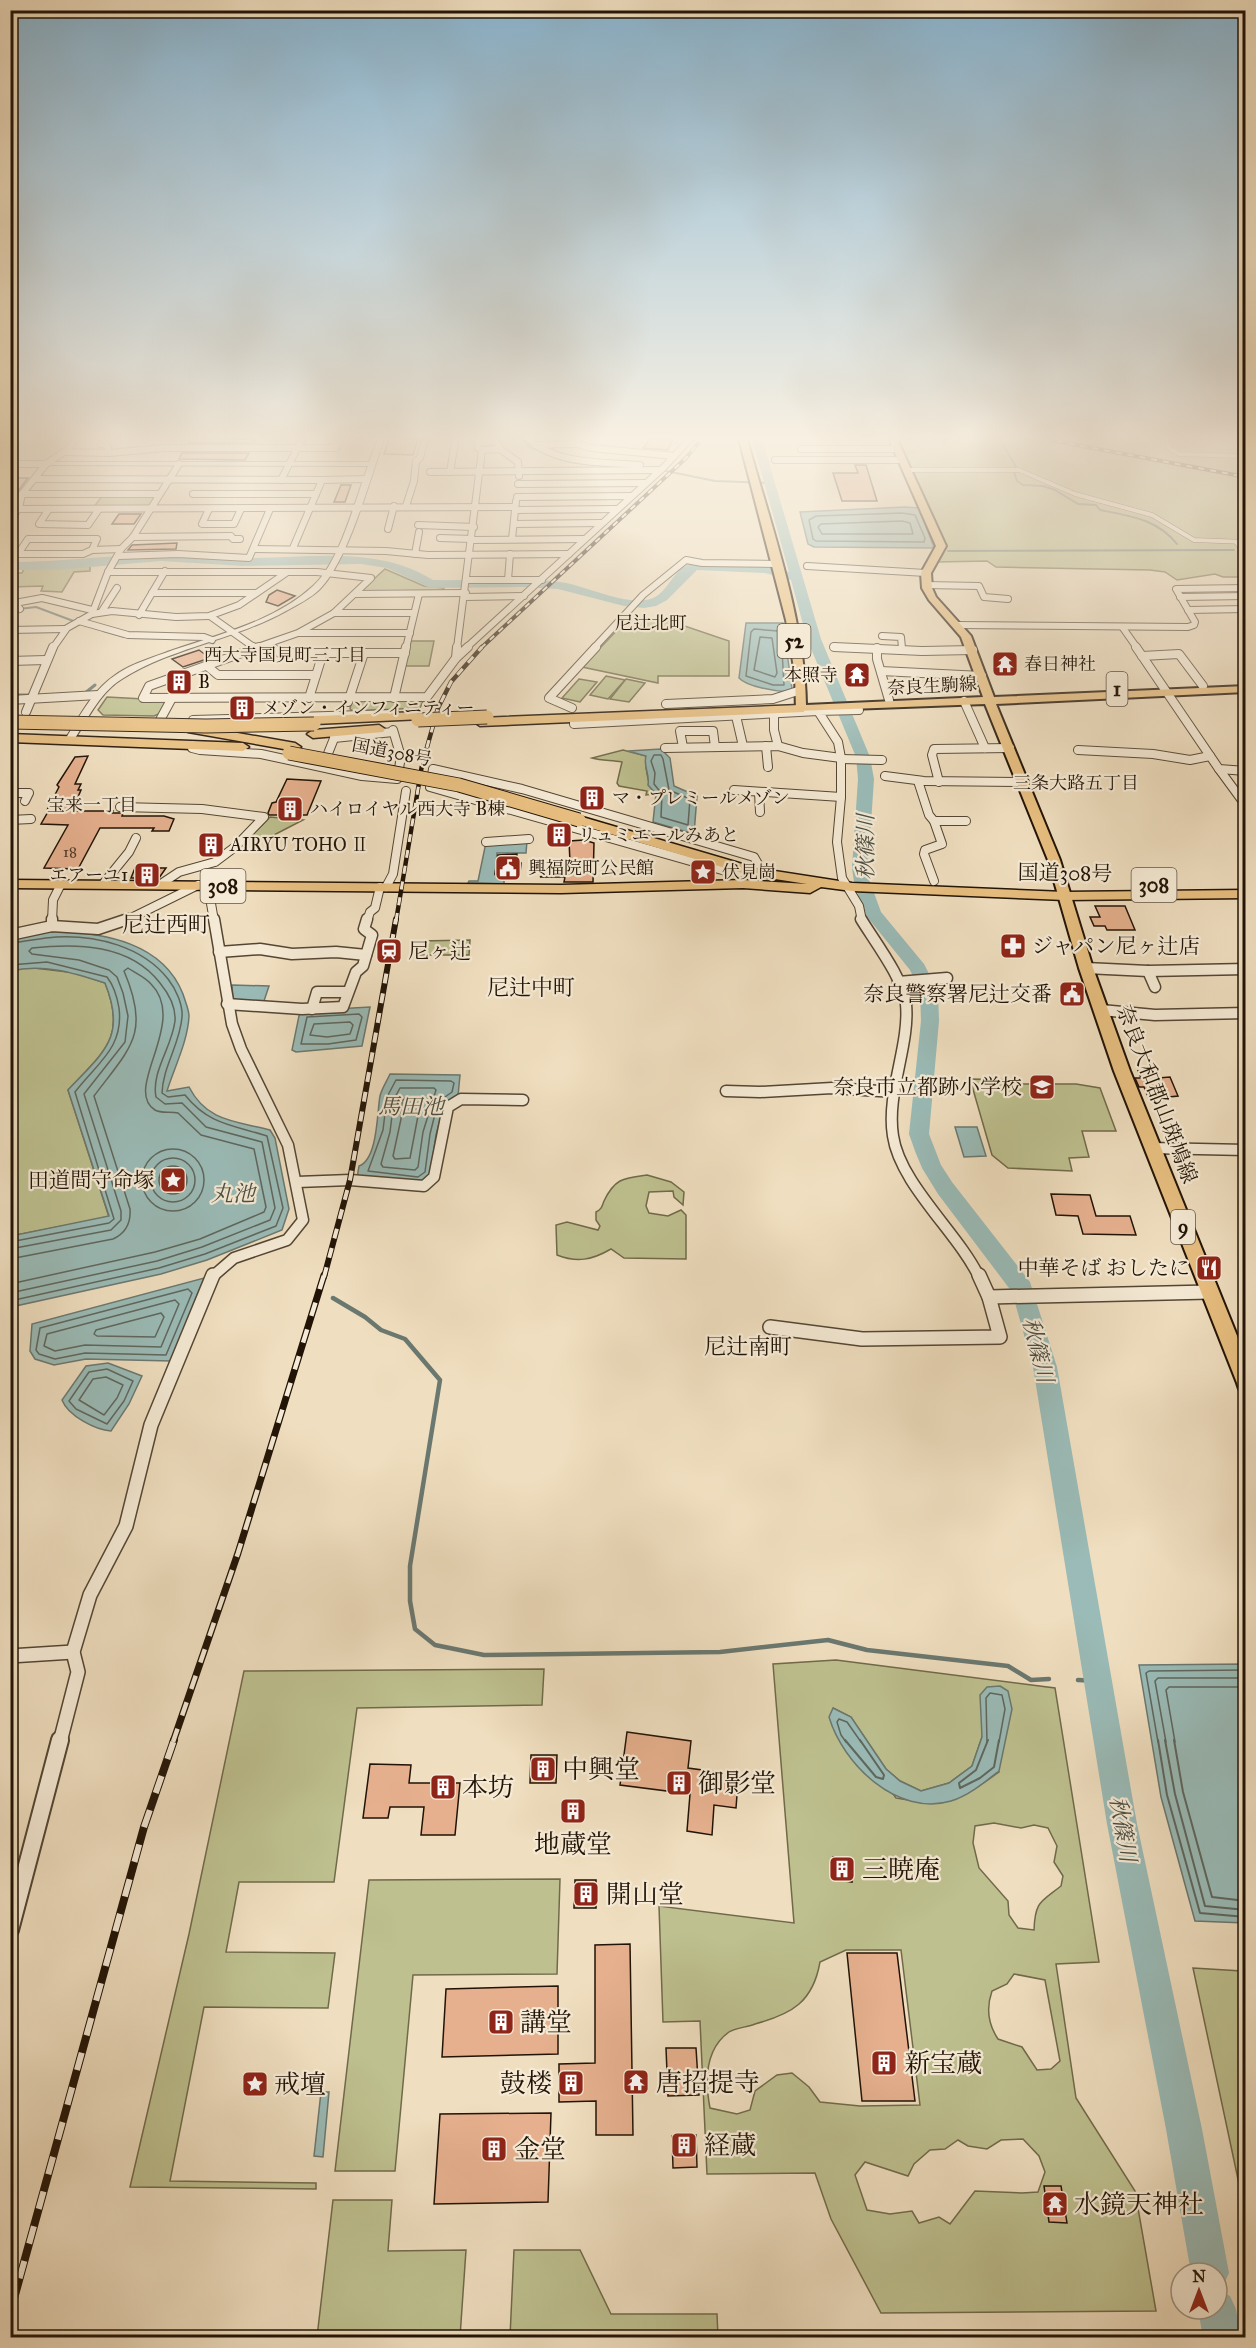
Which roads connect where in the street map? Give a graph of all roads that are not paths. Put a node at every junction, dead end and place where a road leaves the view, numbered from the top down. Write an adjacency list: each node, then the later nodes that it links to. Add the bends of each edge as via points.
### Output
1 (124, 549): 19 (street)
2 (180, 549): 14 (street)
3 (254, 549): 4 (street); 21 (street)
4 (271, 549)
5 (296, 549): 20 (street)
6 (341, 549): 20 (street)
7 (416, 549): 15 (street)
8 (471, 549): 18 (street)
9 (574, 549): 17 (street)
10 (772, 549): 23 (main road, 52)
11 (940, 549): 29 (main road)
12 (92, 550): 13 (street, via 83,554); 19 (street)
13 (14, 554)
14 (178, 554): 19 (street); 21 (street)
15 (415, 554): 18 (street); 20 (street)
16 (510, 554): 17 (street); 18 (street); 30 (street)
17 (569, 554): 31 (street)
18 (471, 555): 34 (street)
19 (118, 556): 25 (street)
20 (338, 556): 28 (street)
21 (247, 561): 26 (street)
22 (807, 567): 29 (street)
23 (777, 569): 85 (main road, 52, via 791,620); 103 (street, via 686,560 643,595 549,698)
24 (165, 571): 25 (street); 26 (street); 37 (street)
25 (108, 572): 50 (street)
26 (243, 572): 27 (street)
27 (286, 573): 28 (street); 38 (street)
28 (329, 573): 39 (street, via 371,578); 60 (street, via 293,604)
29 (926, 573): 32 (main road)
30 (508, 580): 31 (street); 34 (street)
31 (539, 583): 41 (street)
32 (926, 585): 45 (street, via 979,586 984,597); 56 (main road, 奈良大和郡山斑鳩線, via 932,598)
33 (117, 588): 49 (street)
34 (466, 588): 40 (street); 41 (street); 75 (street)
35 (1245, 588): 43 (street, via 1176,589)
36 (26, 593): 44 (street, via 43,593)
37 (152, 593): 38 (street); 53 (street)
38 (261, 593): 54 (street)
39 (355, 594): 40 (street); 51 (street)
40 (419, 594): 52 (street)
41 (524, 596): 75 (street)
42 (1245, 596): 43 (street)
43 (1180, 597): 48 (street)
44 (42, 598): 46 (street, via 15,603); 50 (street)
45 (1008, 599)
46 (19, 609)
47 (1245, 609): 48 (street)
48 (1188, 610): 57 (street, via 1195,622 1190,627)
49 (102, 611): 50 (street); 53 (street, via 122,610)
50 (92, 612): 55 (street)
51 (334, 613): 52 (street); 61 (street)
52 (414, 613): 62 (street)
53 (139, 615): 54 (street)
54 (210, 616): 60 (street)
55 (78, 622): 58 (street); 64 (street, via 128,635)
56 (957, 625): 57 (street, via 1017,622); 70 (main road, 奈良大和郡山斑鳩線)
57 (1123, 628): 74 (street)
58 (65, 629): 59 (street); 76 (street)
59 (10, 630)
60 (235, 633): 64 (street); 68 (street)
61 (298, 633): 62 (street); 65 (street)
62 (410, 633): 73 (street)
63 (882, 636): 69 (street, via 901,637)
64 (212, 640): 87 (street, via 142,664 118,677)
65 (268, 645): 68 (street); 71 (street, via 280,653)
66 (834, 647): 67 (street)
67 (878, 648): 69 (street); 79 (street)
68 (256, 649): 78 (street)
69 (902, 649): 70 (street)
70 (973, 650): 81 (main road, 奈良大和郡山斑鳩線)
71 (323, 653): 72 (street); 80 (street)
72 (364, 653): 73 (street); 91 (street)
73 (405, 653): 92 (street)
74 (1142, 656): 83 (street, via 1179,654); 86 (street)
75 (456, 658): 92 (street, via 427,697)
76 (46, 660): 77 (street); 94 (street)
77 (10, 661)
78 (207, 666): 80 (street, via 218,675); 89 (street, via 149,686 143,698)
79 (881, 671): 81 (street); 95 (street)
80 (316, 675): 90 (street)
81 (982, 676): 88 (main road, 奈良大和郡山斑鳩線)
82 (1245, 684): 83 (main road, 奈良生駒線 / 1)
83 (1203, 686): 86 (main road, 奈良生駒線 / 1)
84 (1245, 689): 86 (main road, 奈良生駒線 / 1)
85 (801, 690): 97 (street, via 773,699); 98 (main road, 52)
86 (1165, 690): 88 (main road, 奈良生駒線 / 1); 131 (street)
87 (98, 695): 94 (street); 108 (street)
88 (989, 697): 95 (main road, 奈良生駒線 / 1); 96 (main road, 奈良生駒線 / 1); 128 (main road, 奈良大和郡山斑鳩線)
89 (172, 698): 90 (street); 114 (street)
90 (309, 698): 91 (street)
91 (349, 698): 92 (street); 105 (street)
92 (394, 698)
93 (10, 700): 94 (street)
94 (34, 700): 101 (street)
95 (889, 700): 99 (main road, 奈良生駒線 / 1)
96 (964, 701): 99 (main road, 奈良生駒線 / 1); 127 (street)
97 (666, 704)
98 (800, 706): 100 (main road, 奈良生駒線 / 1); 103 (highway, 国道308号); 109 (highway, 国道308号)
99 (854, 706): 100 (main road, 奈良生駒線 / 1)
100 (818, 707): 104 (street); 132 (street, via 838,742)
101 (26, 712)
102 (395, 714): 105 (street)
103 (570, 714): 107 (street, via 574,724); 109 (highway, 国道308号)
104 (774, 714): 106 (street); 123 (street)
105 (344, 715): 112 (street)
106 (736, 716): 107 (street); 121 (street)
107 (720, 717): 116 (street, via 721,728)
108 (82, 718): 110 (highway, 国道308号 / 308); 114 (highway); 118 (street); 119 (highway, 国道308号 / 308, via 153,723)
109 (485, 718): 111 (highway, 国道308号)
110 (10, 720): 115 (highway, 国道308号 / 308, bridge)
111 (417, 720): 112 (highway); 115 (highway)
112 (175, 721): 114 (highway)
113 (10, 729): 114 (highway, 308, bridge); 115 (highway, 308, via 171,734)
114 (162, 730): 115 (highway, via 220,738); 118 (highway); 119 (highway, 308)
115 (313, 730)
116 (713, 731): 124 (street, via 680,731); 125 (street)
117 (10, 738): 118 (highway, 国道308号 / 308)
118 (70, 738): 120 (highway, 国道308号 / 308)
119 (267, 741): 129 (highway, 国道308号 / 308)
120 (192, 745): 129 (highway, 国道308号 / 308); 134 (street, via 202,750 260,753)
121 (743, 746): 122 (street); 125 (street)
122 (766, 746): 123 (street); 135 (street)
123 (778, 746): 132 (street)
124 (683, 747): 125 (street); 126 (street)
125 (715, 747)
126 (665, 748)
127 (985, 748): 128 (street); 140 (street, via 934,748)
128 (1010, 748): 141 (main road, 奈良大和郡山斑鳩線)
129 (292, 750): 158 (highway, 国道308号 / 308, bridge, via 459,785)
130 (1078, 750): 131 (street, via 1190,760)
131 (1210, 756): 136 (street)
132 (842, 759): 133 (street); 146 (street)
133 (881, 760)
134 (322, 767): 134 (street, via 335,737 393,731 401,753 397,780 361,777)
135 (768, 767)
136 (1219, 769): 137 (street); 148 (street)
137 (1245, 771)
138 (885, 776): 139 (street)
139 (918, 781): 140 (street); 153 (street)
140 (939, 782): 141 (street)
141 (1023, 782): 171 (main road, 奈良大和郡山斑鳩線)
142 (405, 790): 170 (street, via 393,874)
143 (734, 790): 144 (street)
144 (759, 792): 146 (street); 150 (street)
145 (10, 793): 147 (street, via 29,793)
146 (841, 797): 160 (street, via 837,842)
147 (25, 801)
148 (1245, 801)
149 (120, 807): 165 (street, via 201,809 264,817 215,862 179,872)
150 (760, 812)
151 (31, 819): 152 (street)
152 (10, 820)
153 (934, 821): 154 (street); 159 (street, via 942,844 925,850 924,854)
154 (966, 821)
155 (136, 838): 164 (street)
156 (529, 839): 157 (street)
157 (486, 842)
158 (756, 868): 158 (street, via 729,872 430,787 433,769 522,789 754,857); 160 (highway, 国道308号 / 308); 161 (highway, 国道308号 / 308); 166 (highway)
159 (934, 881): 167 (highway, 国道308号 / 308); 171 (highway, 国道308号 / 308)
160 (847, 882): 161 (highway, 国道308号 / 308); 167 (highway, 308); 181 (street, via 859,906 860,918)
161 (817, 883): 166 (highway, 308, via 810,889)
162 (10, 884): 163 (highway, 308)
163 (61, 884): 164 (highway, 308); 173 (street, via 53,900)
164 (103, 884): 165 (highway, 308)
165 (161, 884): 169 (highway, 308)
166 (743, 884): 170 (highway, 308, via 561,889 449,884)
167 (884, 884): 171 (highway, 国道308号 / 308)
168 (1245, 885): 171 (highway, 国道308号 / 308)
169 (203, 886): 170 (highway, 308); 173 (street, via 123,922 98,928); 175 (street)
170 (383, 887): 176 (street, via 364,929 372,935)
171 (1063, 891): 172 (highway, 国道308号 / 308); 177 (main road, 奈良大和郡山斑鳩線 / 9)
172 (1245, 894)
173 (52, 927): 174 (street)
174 (10, 935)
175 (219, 952): 176 (street, via 260,949 292,954); 184 (street)
176 (366, 955): 183 (street)
177 (1086, 968): 179 (street); 186 (main road, 奈良大和郡山斑鳩線 / 9)
178 (1245, 969): 179 (street)
179 (1148, 971): 182 (street)
180 (945, 978): 181 (street)
181 (900, 982): 189 (street, via 906,1003)
182 (1155, 987)
183 (347, 992): 185 (street, via 343,1007); 185 (street, via 317,992)
184 (227, 1004): 185 (street); 193 (street, via 241,1049 288,1145)
185 (312, 1009)
186 (1101, 1010): 187 (street, via 1155,1015); 191 (main road, 奈良大和郡山斑鳩線 / 9)
187 (1245, 1013)
188 (726, 1090): 189 (street, via 832,1088)
189 (895, 1092): 195 (street, via 893,1137 899,1154 911,1179 977,1272)
190 (524, 1100): 193 (street, via 461,1099 448,1107 434,1177 424,1186 350,1180)
191 (1151, 1148): 192 (street); 194 (main road, 奈良大和郡山斑鳩線 / 9)
192 (1245, 1149)
193 (297, 1182): 199 (street, via 303,1220 287,1240 234,1258 213,1275 151,1425 126,1526 90,1595)
194 (1209, 1292): 195 (street); 197 (main road, 奈良大和郡山斑鳩線 / 9)
195 (989, 1297): 196 (street, via 1000,1337 862,1340)
196 (770, 1327)
197 (1239, 1349): 198 (main road, 奈良大和郡山斑鳩線 / 9)
198 (1245, 1383)
199 (73, 1652): 200 (street); 201 (street, via 78,1672)
200 (10, 1656)
201 (10, 1930)

